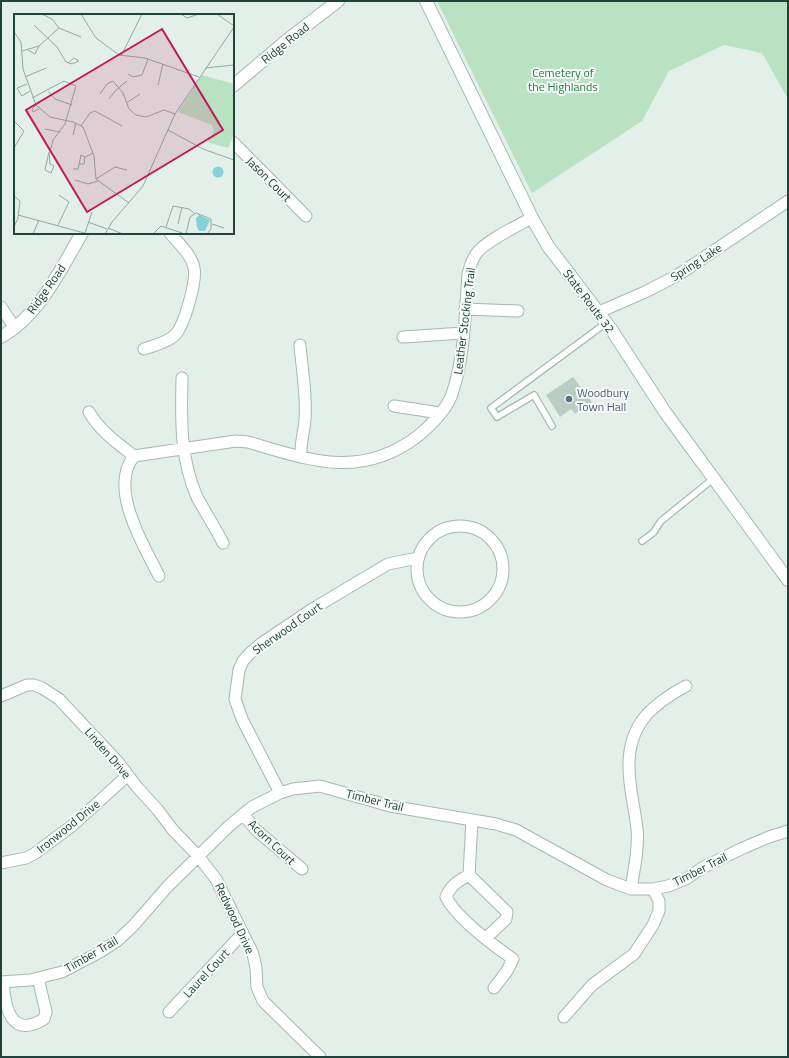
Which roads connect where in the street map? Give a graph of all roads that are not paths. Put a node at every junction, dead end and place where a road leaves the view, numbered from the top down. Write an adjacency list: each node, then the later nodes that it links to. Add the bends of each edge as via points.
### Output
1 (338, 1): 3 (main road, Ridge Road)
2 (426, 1): 7 (main road, State Route 32)
3 (234, 85)
4 (234, 143): 6 (street, Jason Court)
5 (788, 201): 13 (street, Spring Lake, via 678,275)
6 (306, 216)
7 (532, 218): 11 (street, Leather Stocking Trail, via 477,252 468,274); 13 (main road, State Route 32, via 548,246)
8 (81, 234): 15 (main road, Ridge Road, via 41,300)
9 (171, 234): 20 (street, via 195,269 192,288 180,330 165,342)
10 (1, 306): 15 (street)
11 (465, 309): 12 (street); 16 (street, Leather Stocking Trail)
12 (518, 311)
13 (599, 312): 14 (main road, State Route 32)
14 (606, 323): 25 (lane, via 491,408 497,417 534,396); 29 (main road, State Route 32)
15 (15, 328): 18 (main road, Ridge Road)
16 (463, 333): 17 (street); 24 (street, Leather Stocking Trail, via 452,396)
17 (403, 337)
18 (1, 338)
19 (300, 345): 28 (street, via 305,390)
20 (144, 349)
21 (182, 378): 26 (street, via 181,422)
22 (394, 406): 24 (street)
23 (88, 412): 27 (street, via 105,433)
24 (440, 413): 28 (street, Leather Stocking Trail, via 429,427 406,445 379,457 348,463 324,462)
25 (552, 426)
26 (184, 448): 27 (street, Leather Stocking Trail); 28 (street, Leather Stocking Trail, via 236,440); 31 (street, via 189,473 198,497)
27 (134, 456): 33 (street, via 129,462 125,476 127,503 137,531)
28 (301, 457)
29 (713, 479): 30 (lane); 34 (main road, State Route 32)
30 (642, 541)
31 (223, 542)
32 (418, 558): 32 (street, via 424,544 448,527 463,526 477,529 490,537 499,548 504,562 499,590 490,601 478,609 465,613 451,612 438,607 427,598 420,586); 38 (street, Sherwood Court, via 388,564 270,637 243,661 235,699)
33 (159, 576)
34 (788, 580)
35 (686, 686): 46 (street, via 666,696 649,710 638,725 631,745 629,768 637,830)
36 (1, 696): 37 (street, Linden Drive, via 27,685 34,685 54,695)
37 (128, 775): 42 (street, Linden Drive); 43 (street, Ironwood Drive, via 73,825 34,854)
38 (280, 793): 39 (street, Timber Trail); 40 (street, Timber Trail, via 320,786 390,806)
39 (243, 814): 42 (street, Timber Trail); 44 (street, Acorn Court, via 256,830)
40 (472, 820): 45 (street); 46 (street, Timber Trail, via 516,830 607,880)
41 (788, 831): 47 (street, Timber Trail, via 743,848 702,868 686,879)
42 (198, 856): 48 (street, Redwood Drive, via 216,878); 50 (street, Timber Trail, via 118,941 62,972)
43 (1, 863)
44 (302, 869)
45 (469, 875): 49 (street, via 507,912 506,920); 49 (street, via 457,882 446,898 450,905)
46 (631, 889): 47 (street, Timber Trail)
47 (653, 889): 54 (street, via 659,911 634,954 592,985)
48 (243, 933): 53 (street, Laurel Court); 55 (street, Redwood Drive, via 253,954 257,987 263,1001)
49 (486, 938): 52 (street, via 513,959)
50 (38, 978): 51 (street, Timber Trail); 51 (street, via 46,1012 44,1020 36,1024 23,1025 11,1018 4,999)
51 (2, 982)
52 (494, 988)
53 (169, 1012)
54 (564, 1017)
55 (320, 1057)

